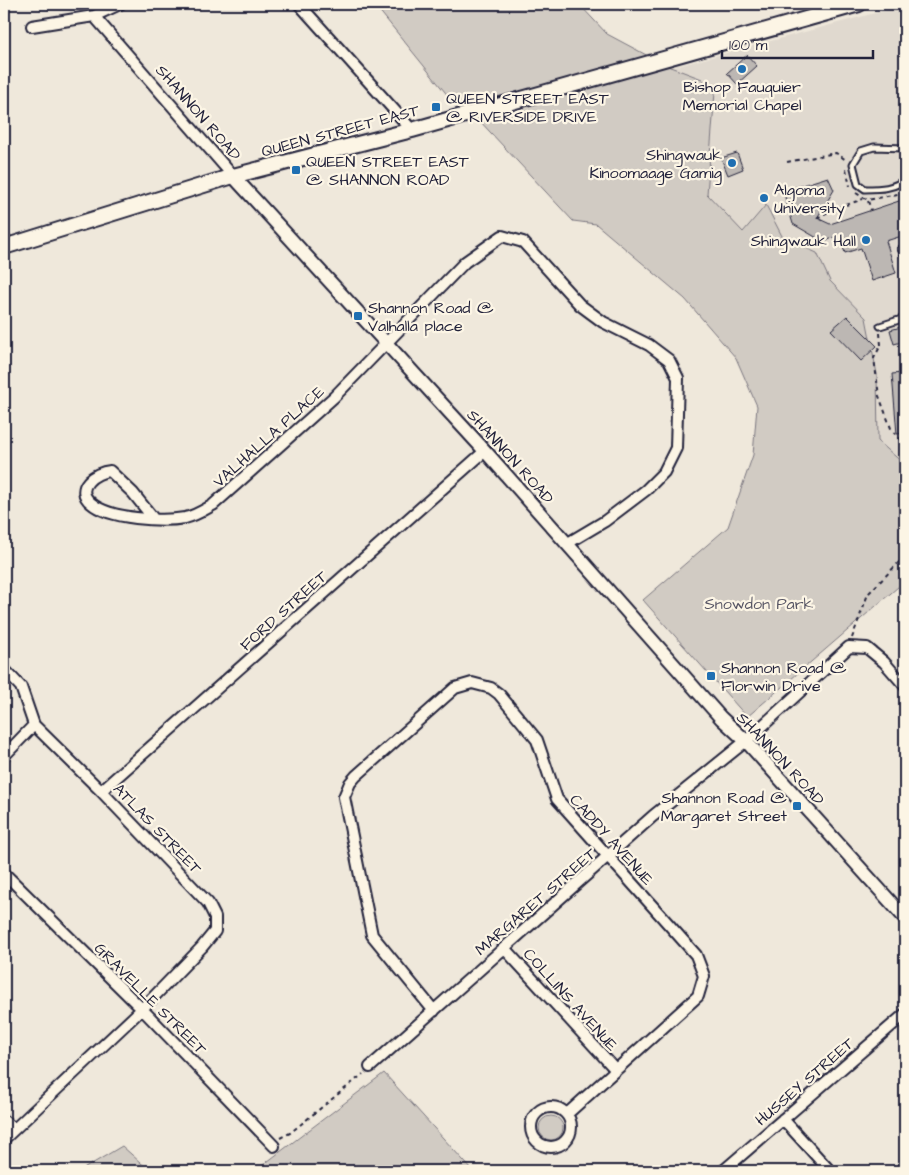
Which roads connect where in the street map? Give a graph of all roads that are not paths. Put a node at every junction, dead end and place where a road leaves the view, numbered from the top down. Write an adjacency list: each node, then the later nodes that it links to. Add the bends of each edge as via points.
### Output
1 (120, 4): 4 (street)
2 (299, 4): 6 (street)
3 (859, 4): 6 (main road, QUEEN STREET EAST)
4 (94, 16): 5 (street); 8 (street, SHANNON ROAD)
5 (32, 26)
6 (412, 130): 8 (main road, QUEEN STREET EAST)
7 (905, 148): 9 (lane, via 874,147 860,151 853,164 858,184 865,189 894,186)
8 (233, 176): 10 (main road, QUEEN STREET EAST); 15 (street, SHANNON ROAD)
9 (905, 178)
10 (4, 247)
11 (901, 249): 12 (lane)
12 (905, 256)
13 (905, 318): 14 (lane)
14 (880, 326)
15 (386, 342): 16 (street, SHANNON ROAD); 17 (street, VALHALLA PLACE, via 334,397 213,505 185,518); 18 (street, VALHALLA PLACE, via 465,262 502,236 523,242 580,306 669,360 678,378 676,448 664,472 605,522)
16 (485, 451): 18 (street, SHANNON ROAD); 24 (street, FORD STREET)
17 (154, 518): 17 (street, VALHALLA PLACE, via 110,471 101,471 84,487 90,503 108,512 128,518)
18 (568, 544): 22 (street, SHANNON ROAD, via 721,718)
19 (4, 669): 21 (street, ATLAS STREET, via 20,686)
20 (905, 686): 22 (street, MARGARET STREET, via 867,648 849,647)
21 (34, 725): 23 (street); 24 (street, ATLAS STREET)
22 (746, 741): 25 (street, MARGARET STREET, via 653,816); 27 (street, SHANNON ROAD)
23 (4, 756)
24 (101, 791): 29 (street, ATLAS STREET, via 208,903 215,917 215,931)
25 (608, 858): 28 (street, MARGARET STREET); 30 (street, CADDY AVENUE, via 557,799 537,740 499,694 492,688 472,683 447,695 356,776 344,798 372,935); 33 (street, CADDY AVENUE, via 696,954 704,976 698,996)
26 (4, 873): 29 (street, GRAVELLE STREET)
27 (905, 918)
28 (504, 948): 30 (street, MARGARET STREET); 33 (street, COLLINS AVENUE)
29 (142, 1009): 37 (street, ATLAS STREET); 39 (street, GRAVELLE STREET)
30 (434, 1011): 32 (street, MARGARET STREET)
31 (905, 1014): 35 (street, HUSSEY STREET)
32 (370, 1067)
33 (616, 1070): 34 (street, CADDY AVENUE)
34 (567, 1114): 34 (street, via 556,1108 537,1112 531,1130 538,1142 550,1147 562,1144 570,1133)
35 (782, 1119): 40 (street, HUSSEY STREET); 41 (street)
36 (4, 1121): 37 (street)
37 (14, 1129): 38 (street, ATLAS STREET)
38 (4, 1138)
39 (273, 1145)
40 (723, 1171)
41 (830, 1171)

